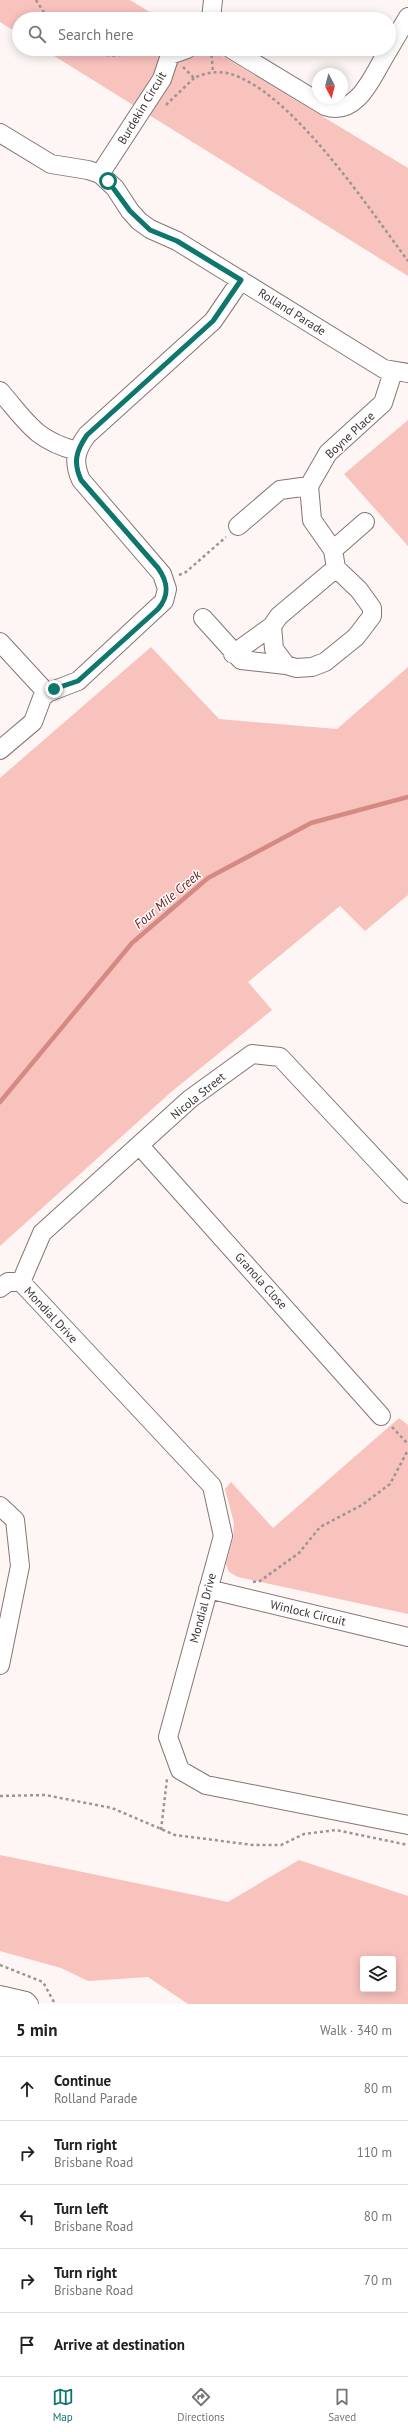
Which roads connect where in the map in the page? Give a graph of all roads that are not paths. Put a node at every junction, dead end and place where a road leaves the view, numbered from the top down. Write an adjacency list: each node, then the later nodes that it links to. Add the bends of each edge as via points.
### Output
1 (213, 0): 2 (street)
2 (212, 12)
3 (408, 17): 4 (street)
4 (396, 37)
5 (177, 56): 9 (street, Burdekin Circuit)
6 (243, 56): 7 (street, via 325,106 336,109 348,107 358,100)
7 (385, 56)
8 (0, 133): 9 (street, via 51,164)
9 (100, 174): 10 (street, Rolland Parade, via 114,188 130,211 150,230 177,241)
10 (241, 280): 11 (street, Rolland Parade, via 384,369); 13 (street, via 213,321 87,435)
11 (401, 372): 14 (street, Boyne Place, via 383,403 328,453)
12 (0, 391): 13 (street, via 40,436 54,445)
13 (77, 451): 24 (street, via 76,468 81,480 158,568 167,589 164,601 158,609 78,681)
14 (309, 486): 16 (street, via 280,490); 17 (street, via 312,520)
15 (365, 522): 17 (street)
16 (238, 526)
17 (333, 550): 18 (street)
18 (336, 568): 20 (street, via 279,616); 23 (street, via 359,590 372,608 372,616 356,637 325,662 312,667 296,668)
19 (203, 618): 22 (street)
20 (272, 626): 22 (street); 23 (street, via 274,649)
21 (0, 642): 24 (street)
22 (233, 654): 23 (street, via 249,663)
23 (286, 665)
24 (47, 693): 25 (street, via 42,698 32,722)
25 (0, 750)
26 (140, 1146): 27 (street, Nicola Street, via 190,1099 252,1054 280,1056); 28 (street, Nicola Street, via 42,1233); 30 (street, Granola Close)
27 (408, 1194)
28 (21, 1282): 29 (street, via 8,1282); 32 (street, Mondial Drive, via 212,1486 222,1536)
29 (0, 1288)
30 (381, 1416)
31 (0, 1506): 34 (street, via 15,1520 20,1566)
32 (208, 1589): 33 (street, Winlock Circuit); 35 (street, Mondial Drive, via 168,1737 180,1770 206,1785)
33 (408, 1637)
34 (0, 1665)
35 (408, 1825)
36 (0, 1995): 37 (street)
37 (29, 2004)

